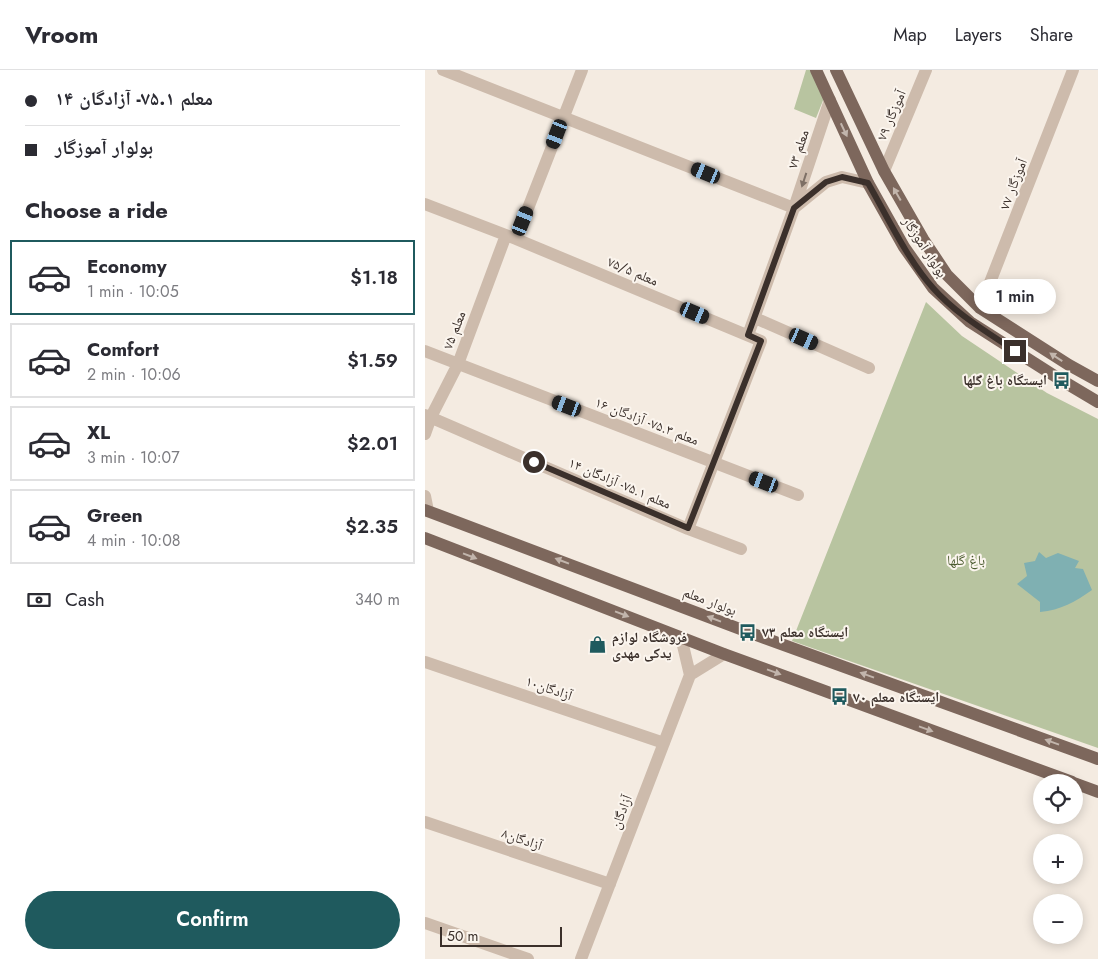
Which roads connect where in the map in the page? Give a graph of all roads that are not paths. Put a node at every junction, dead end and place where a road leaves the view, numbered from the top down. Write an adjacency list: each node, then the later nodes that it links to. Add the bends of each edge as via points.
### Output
1 (443, 70): 8 (street)
2 (582, 70): 8 (street, معلم ۷۵)
3 (816, 70): 7 (main road, بولوار آموزگار)
4 (836, 70): 9 (main road, بولوار آموزگار)
5 (926, 70): 9 (street, ۷۹ آموزگار)
6 (1073, 70): 14 (street, ۷۷ آموزگار)
7 (829, 100): 10 (main road, بولوار آموزگار, one-way to 10); 12 (street, معلم ۷۳, one-way to 12)
8 (564, 117): 12 (street); 13 (street, معلم ۷۵)
9 (883, 172): 14 (main road, بولوار آموزگار, one-way to 9, via 947,275)
10 (868, 183): 12 (street, via 842,177 826,182); 21 (main road, بولوار آموزگار, via 904,247 933,288 970,322)
11 (425, 204): 13 (street, معلم ۷۵/۵)
12 (794, 208): 15 (street, معلم ۷۳)
13 (511, 237): 16 (street, معلم ۷۵/۵); 18 (street, معلم ۷۵)
14 (980, 308): 20 (main road, بولوار آموزگار, one-way to 14)
15 (755, 318): 16 (street, معلم ۷۳); 19 (street)
16 (748, 335): 24 (street, via 761,341)
17 (425, 351): 18 (street, معلم ۷۵.۳- آزادگان ۱۶)
18 (457, 364): 22 (street, معلم ۷۵); 24 (street, معلم ۷۵.۳- آزادگان ۱۶)
19 (869, 368)
20 (1098, 381)
21 (1098, 402)
22 (428, 416): 23 (street, معلم ۷۵); 28 (street, معلم ۷۵.۱- آزادگان ۱۴)
23 (425, 434)
24 (713, 462): 25 (street, معلم ۷۵.۳- آزادگان ۱۶); 28 (street)
25 (798, 495)
26 (425, 496): 27 (street)
27 (427, 510): 36 (main road, بولوار معلم, one-way to 27, via 748,632)
28 (688, 528): 30 (street, معلم ۷۵.۱- آزادگان ۱۴)
29 (425, 538): 31 (main road, one-way to 31)
30 (741, 549)
31 (681, 637): 32 (main road); 34 (street)
32 (724, 654): 34 (street); 37 (main road, one-way to 37)
33 (425, 662): 35 (street, آزادگان۱۰)
34 (690, 676): 35 (street, آزادگان)
35 (664, 743): 41 (street, آزادگان)
36 (1098, 759)
37 (1049, 774)
38 (1083, 787): 39 (main road)
39 (1098, 792)
40 (425, 822): 41 (street, آزادگان۸)
41 (610, 884): 44 (street, آزادگان)
42 (425, 923): 43 (street)
43 (528, 959)
44 (581, 959)

